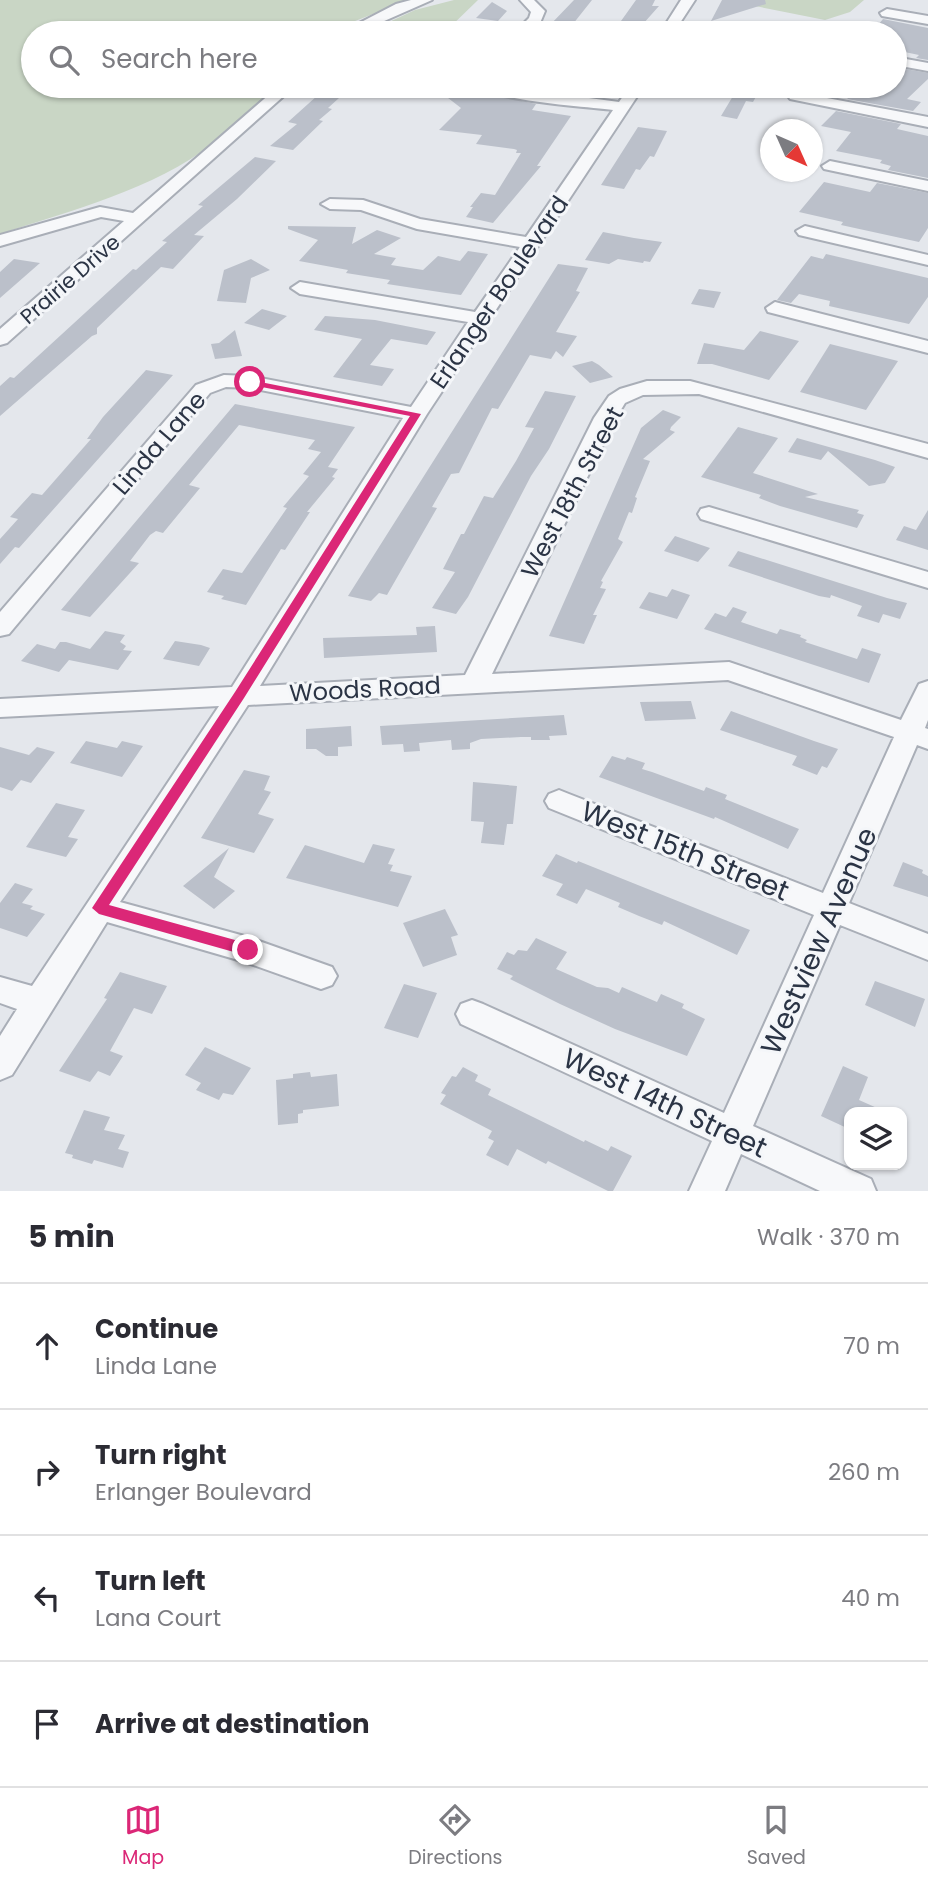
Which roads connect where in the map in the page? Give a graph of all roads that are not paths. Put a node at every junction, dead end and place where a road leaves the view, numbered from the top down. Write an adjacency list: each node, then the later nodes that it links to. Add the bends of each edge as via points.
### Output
1 (425, 0): 6 (street)
2 (527, 0): 7 (street, via 538,11)
3 (688, 0): 8 (street)
4 (887, 13): 5 (street)
5 (928, 20)
6 (372, 21)
7 (534, 21)
8 (674, 21)
9 (907, 63): 10 (street)
10 (928, 67)
11 (275, 98): 20 (street, Prairie Drive)
12 (551, 98): 15 (street)
13 (630, 98): 15 (street, Erlanger Boulevard)
14 (805, 98): 16 (street)
15 (625, 107): 23 (street, Erlanger Boulevard)
16 (928, 122)
17 (830, 166): 18 (street)
18 (928, 186)
19 (330, 204): 23 (street, via 363,205 417,224)
20 (139, 219): 22 (street, via 100,212); 28 (street, Prairie Drive)
21 (805, 231): 24 (street)
22 (0, 241)
23 (530, 243): 27 (street, Erlanger Boulevard)
24 (928, 260)
25 (300, 288): 27 (street)
26 (775, 308): 29 (street)
27 (482, 319): 30 (street, Erlanger Boulevard)
28 (0, 339)
29 (928, 346)
30 (416, 414): 34 (street, Linda Lane, via 250,382 224,381 203,389); 37 (street, Erlanger Boulevard)
31 (928, 451): 35 (street, West 18th Street, via 700,388 643,388 618,400)
32 (709, 514): 33 (street)
33 (928, 580)
34 (0, 628)
35 (475, 682): 37 (street, Woods Road); 39 (street, Woods Road, via 729,671)
36 (928, 690): 39 (street, Westview Avenue)
37 (240, 695): 38 (street, Woods Road); 41 (street, Erlanger Boulevard)
38 (0, 708)
39 (919, 736): 42 (street, Westview Avenue)
40 (559, 802): 42 (street, West 15th Street)
41 (99, 908): 44 (street); 46 (street, Erlanger Boulevard)
42 (833, 910): 43 (street, West 15th Street); 49 (street, Westview Avenue)
43 (928, 947)
44 (321, 976)
45 (0, 990): 46 (street)
46 (41, 1002): 48 (street, Erlanger Boulevard)
47 (472, 1014): 49 (street, West 14th Street)
48 (0, 1065)
49 (732, 1134): 50 (street, Westview Avenue); 51 (street, West 14th Street)
50 (707, 1191)
51 (858, 1191)

